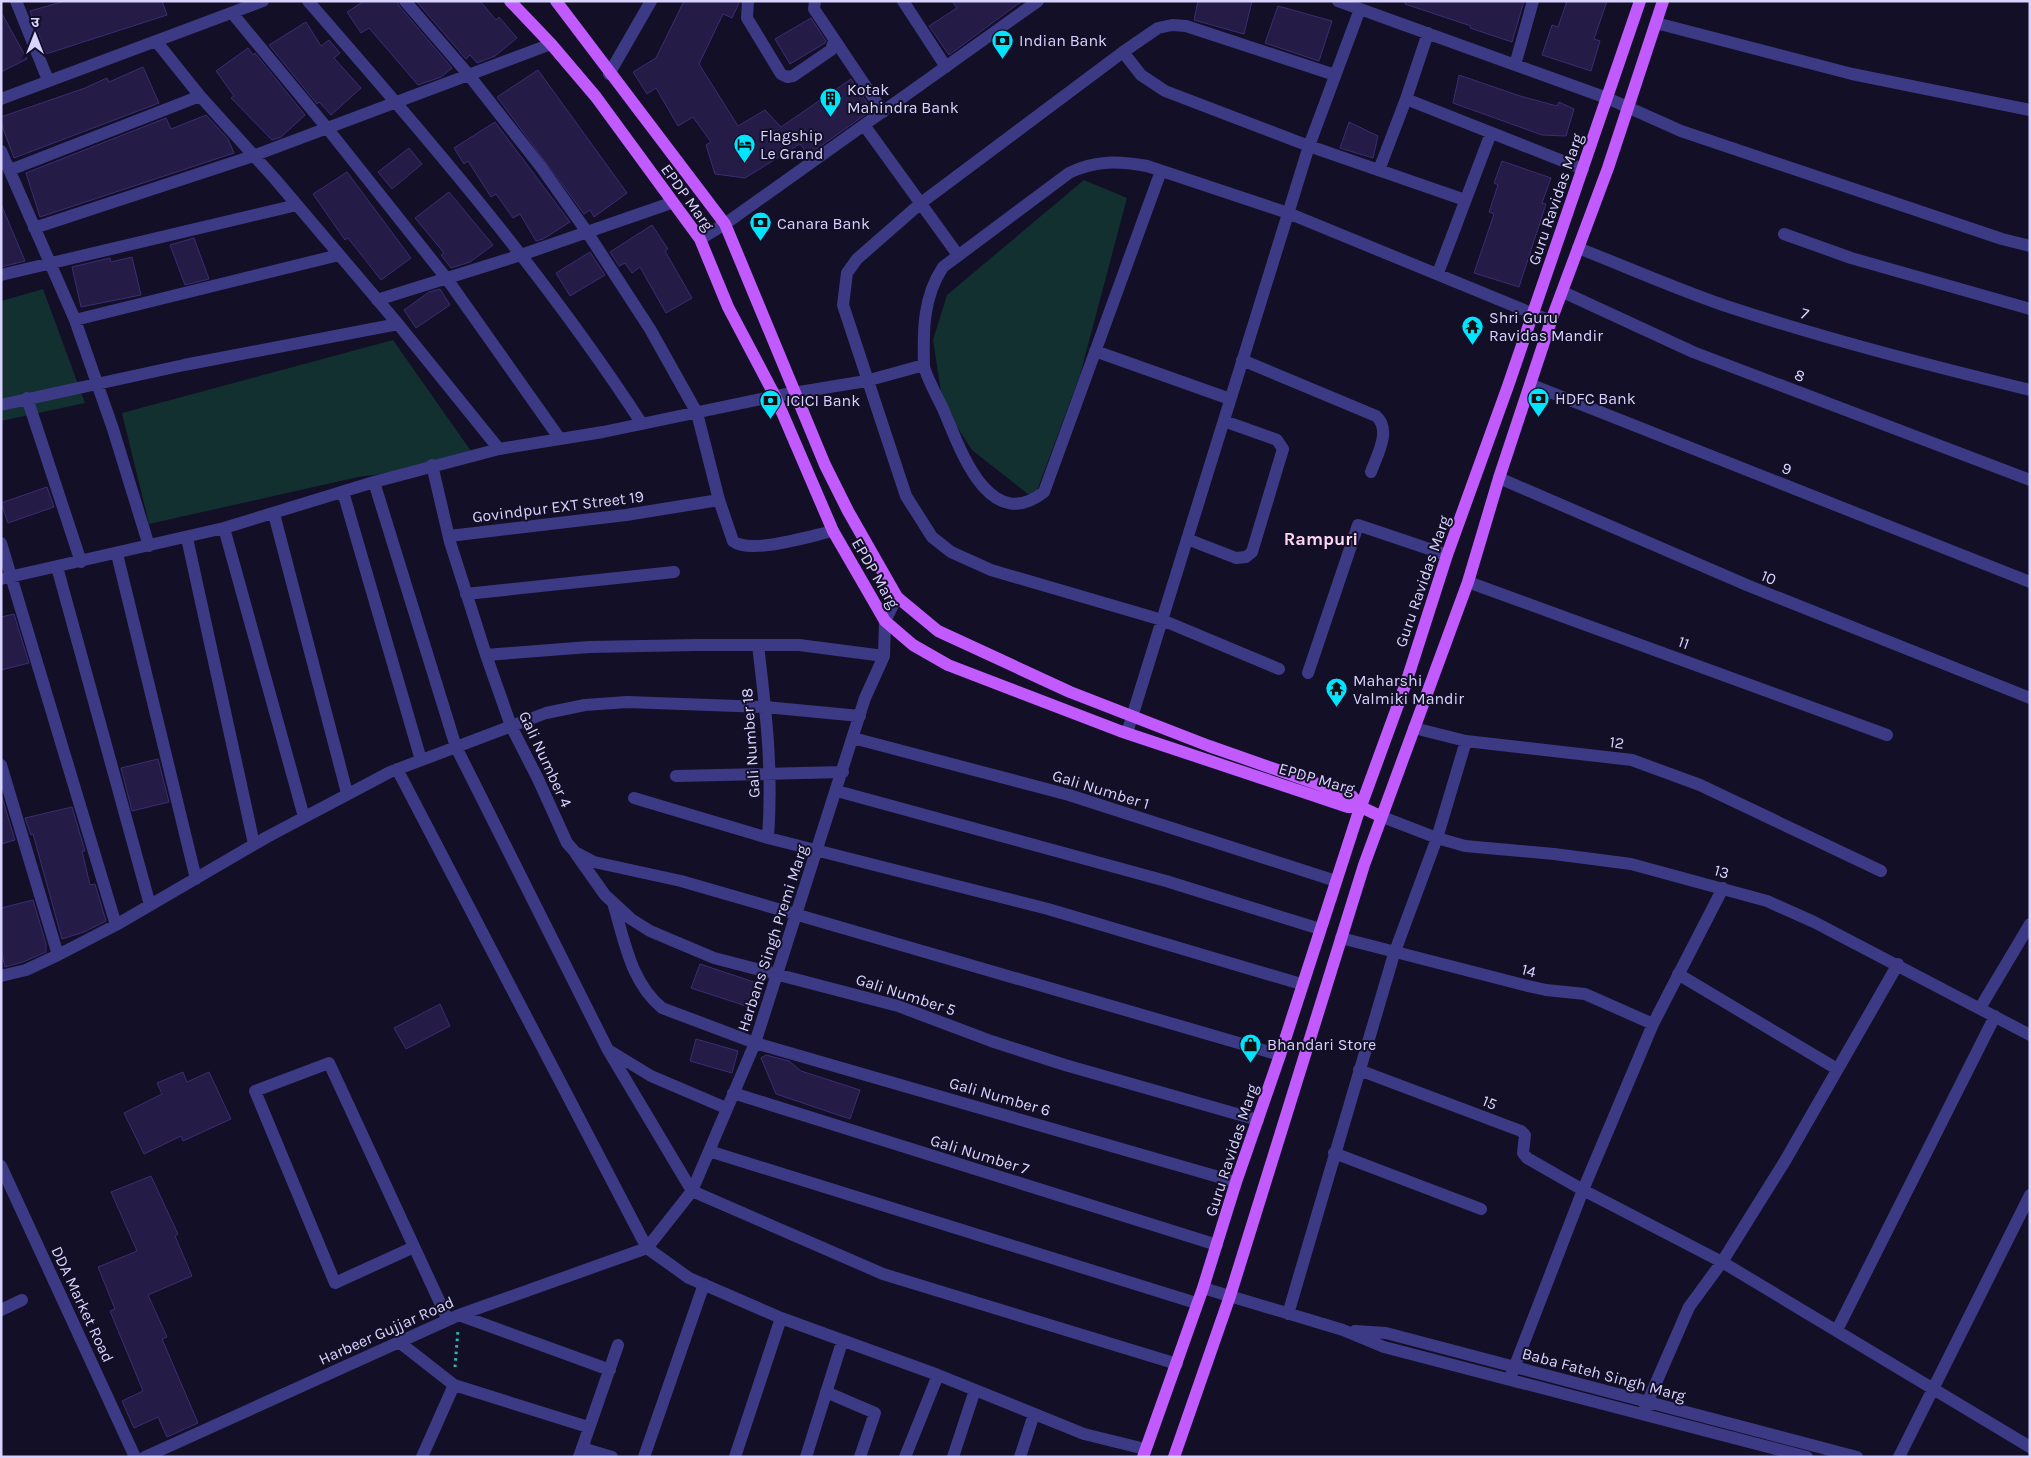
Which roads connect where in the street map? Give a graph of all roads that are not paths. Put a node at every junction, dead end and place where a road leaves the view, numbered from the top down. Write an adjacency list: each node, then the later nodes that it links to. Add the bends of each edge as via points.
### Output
1 (16, 1): 29 (street)
2 (263, 1): 17 (street)
3 (308, 1): 34 (street)
4 (405, 1): 26 (street)
5 (510, 1): 22 (main road, EPDP Marg)
6 (556, 1): 27 (main road, EPDP Marg)
7 (651, 1): 27 (street)
8 (748, 1): 21 (street, via 747,18 781,74 787,77 831,50)
9 (815, 1): 21 (street, via 814,9)
10 (903, 1): 25 (street)
11 (1038, 1): 25 (street)
12 (1338, 1): 16 (street)
13 (1534, 1): 24 (street)
14 (1640, 1): 31 (main road, Guru Ravidas Marg)
15 (1663, 1): 18 (main road)
16 (1360, 9): 19 (street); 28 (street)
17 (232, 13): 20 (street); 39 (street)
18 (1656, 23): 35 (main road); 36 (street, via 1852,74)
19 (1428, 33): 24 (street); 33 (street)
20 (156, 41): 29 (street); 30 (street)
21 (834, 41): 37 (street)
22 (551, 44): 26 (street); 49 (main road, EPDP Marg, via 596,97)
23 (1123, 52): 28 (street, via 1158,28 1186,26); 41 (street, via 1141,75 1165,91); 50 (street)
24 (1515, 64): 31 (street)
25 (946, 67): 37 (street)
26 (468, 74): 34 (street); 55 (street)
27 (609, 74): 53 (main road, EPDP Marg)
28 (1335, 75): 41 (street)
29 (48, 80): 32 (street)
30 (200, 96): 43 (street); 45 (street)
31 (1607, 98): 35 (street); 44 (main road, Guru Ravidas Marg)
32 (1, 99)
33 (1406, 99): 40 (street); 46 (street)
34 (395, 101): 39 (street); 61 (street)
35 (1628, 108): 58 (street, via 1744,154); 59 (main road)
36 (2030, 110)
37 (882, 112): 38 (street)
38 (864, 125): 50 (street); 53 (street)
39 (327, 128): 43 (street); 66 (street)
40 (1491, 133): 44 (street); 48 (street)
41 (1308, 146): 46 (street); 52 (street)
42 (1, 151): 45 (street)
43 (253, 156): 51 (street); 54 (street)
44 (1583, 169): 70 (main road, Guru Ravidas Marg)
45 (10, 170): 54 (street)
46 (1379, 170): 48 (street)
47 (1161, 171): 52 (street); 62 (street, via 1127,162 1091,163 1069,172); 74 (street)
48 (1465, 200): 64 (street)
49 (671, 202): 55 (street); 57 (main road, EPDP Marg)
50 (921, 204): 62 (street); 77 (street, via 857,259 847,273 843,305)
51 (297, 205): 60 (street); 63 (street)
52 (1288, 213): 64 (street); 75 (street)
53 (725, 224): 57 (street); 81 (main road, EPDP Marg)
54 (34, 228): 63 (street)
55 (587, 232): 61 (street); 86 (street, via 650,329)
56 (1784, 234): 69 (street, via 1851,258)
57 (700, 239): 82 (main road, EPDP Marg, via 728,307)
58 (2030, 246)
59 (1578, 248): 67 (main road); 80 (street, 7, via 1725,305 1785,324)
60 (339, 255): 68 (street); 71 (street)
61 (521, 255): 66 (street); 88 (street)
62 (958, 256): 76 (street, via 943,267 929,296 924,318)
63 (49, 262): 65 (street); 71 (street)
64 (1438, 273): 70 (street)
65 (1, 275)
66 (447, 279): 68 (street); 89 (street)
67 (1563, 292): 72 (main road); 94 (street, 8, via 1693,352)
68 (377, 300): 73 (street)
69 (2030, 309)
70 (1533, 313): 72 (street); 107 (main road, Guru Ravidas Marg)
71 (75, 320): 78 (street)
72 (1551, 321): 79 (main road)
73 (398, 324): 78 (street); 90 (street)
74 (1095, 351): 76 (street, via 1051,478 1044,492 1030,503 1011,504 992,495 980,484 968,466); 84 (street)
75 (1242, 360): 84 (street); 92 (street, via 1376,416 1384,431)
76 (924, 365): 77 (street)
77 (866, 381): 81 (street); 116 (street, via 906,496 932,537 951,552 992,570)
78 (97, 383): 83 (street); 105 (street)
79 (1532, 385): 93 (main road); 113 (street, 9)
80 (2030, 390)
81 (796, 393): 82 (street); 115 (main road, EPDP Marg, via 825,465)
82 (775, 396): 86 (street); 100 (main road, EPDP Marg)
83 (27, 398): 85 (street); 108 (street)
84 (1230, 399): 87 (street)
85 (1, 405)
86 (697, 413): 88 (street); 97 (street)
87 (1224, 421): 103 (street); 103 (street, via 1283,445 1252,552 1246,557 1236,558)
88 (642, 424): 89 (street)
89 (560, 438): 90 (street)
90 (499, 449): 91 (street)
91 (432, 466): 95 (street); 101 (street, Gali Number 4)
92 (1372, 472)
93 (1499, 478): 112 (main road); 123 (street, 10, via 1749,586)
94 (2030, 480)
95 (374, 482): 96 (street); 133 (street)
96 (343, 492): 98 (street); 134 (street)
97 (719, 500): 100 (street, via 732,541 744,547); 101 (street, Govindpur EXT Street 19, via 626,515)
98 (274, 514): 99 (street); 141 (street)
99 (224, 528): 102 (street); 144 (street)
100 (833, 531): 117 (main road, EPDP Marg)
101 (449, 536): 114 (street, Gali Number 4)
102 (187, 538): 105 (street); 148 (street)
103 (1187, 539): 116 (street)
104 (1, 544): 111 (street)
105 (149, 546): 106 (street)
106 (117, 554): 108 (street); 152 (street)
107 (1447, 555): 122 (street, via 1358,525); 143 (main road, Guru Ravidas Marg, via 1406,683)
108 (81, 562): 109 (street)
109 (57, 567): 111 (street); 155 (street)
110 (674, 572): 114 (street)
111 (6, 578): 159 (street)
112 (1468, 582): 128 (main road); 130 (street, 11)
113 (2030, 582)
114 (466, 594): 119 (street, Gali Number 4)
115 (897, 597): 117 (street); 126 (main road, EPDP Marg, via 938,631 1070,692)
116 (1162, 620): 121 (street); 126 (street)
117 (885, 621): 120 (street, Harbans Singh Premi Marg); 129 (main road, EPDP Marg, via 913,645 948,665)
118 (758, 645): 119 (street, via 644,645); 120 (street, via 799,645); 124 (street, Gali Number 18)
119 (486, 655): 127 (street, Gali Number 4)
120 (884, 656): 125 (street, Harbans Singh Premi Marg)
121 (1279, 669)
122 (1308, 673)
123 (2030, 698)
124 (765, 707): 125 (street); 127 (street, via 627,702 585,705 546,713); 138 (street, Gali Number 18)
125 (860, 716): 131 (street, Harbans Singh Premi Marg)
126 (1134, 716): 129 (street); 143 (main road, EPDP Marg, via 1352,796)
127 (511, 726): 133 (street); 150 (street, Gali Number 4, via 567,844)
128 (1414, 728): 132 (street, 12); 145 (main road)
129 (1127, 733): 143 (main road, EPDP Marg, via 1348,807)
130 (1888, 735)
131 (853, 738): 137 (street, Harbans Singh Premi Marg); 153 (street, Gali Number 1, via 1069,795)
132 (1466, 741): 147 (street); 151 (street, 12, via 1632,760 1700,785)
133 (456, 747): 134 (street); 174 (street)
134 (421, 760): 136 (street)
135 (1, 765): 163 (street)
136 (397, 769): 141 (street); 191 (street)
137 (843, 772): 138 (street); 140 (street, Harbans Singh Premi Marg)
138 (771, 773): 139 (street); 146 (street, Gali Number 18)
139 (676, 776)
140 (837, 791): 149 (street, Harbans Singh Premi Marg); 160 (street, via 1166,881)
141 (347, 793): 144 (street)
142 (634, 798): 146 (street)
143 (1361, 807): 145 (main road); 153 (main road, Guru Ravidas Marg)
144 (304, 816): 148 (street)
145 (1380, 816): 147 (street, 13); 161 (main road)
146 (768, 838): 149 (street)
147 (1437, 838): 154 (street, 13, via 1465,846 1631,864); 162 (street)
148 (254, 844): 152 (street)
149 (817, 851): 157 (street, Harbans Singh Premi Marg); 168 (street, via 1048,909)
150 (575, 852): 156 (street, Gali Number 5); 157 (street, via 594,862 681,881)
151 (1881, 871)
152 (196, 879): 155 (street)
153 (1336, 881): 160 (main road, Guru Ravidas Marg)
154 (1723, 888): 164 (street, 13, via 1789,910); 166 (street)
155 (150, 905): 159 (street)
156 (614, 905): 165 (street, Gali Number 5, via 650,931 724,961); 173 (street, Gali Number 6, via 634,973 650,998 662,1008)
157 (791, 914): 165 (street, Harbans Singh Premi Marg); 175 (street)
158 (2030, 924): 169 (street)
159 (116, 926): 163 (street)
160 (1320, 929): 168 (main road, Guru Ravidas Marg)
161 (1341, 938): 162 (street, 14); 195 (main road)
162 (1394, 954): 171 (street, 14, via 1546,990 1585,994); 177 (street)
163 (58, 955): 167 (street, via 26,970)
164 (1898, 964): 169 (street, 13); 176 (street)
165 (779, 974): 173 (street, Harbans Singh Premi Marg); 180 (street, Gali Number 5, via 898,1006 1065,1065)
166 (1678, 974): 171 (street); 176 (street)
167 (1, 976)
168 (1301, 984): 175 (main road, Guru Ravidas Marg)
169 (1980, 1008): 170 (street, 13)
170 (1994, 1016): 172 (street, 13); 203 (street)
171 (1653, 1024): 186 (street)
172 (2030, 1035)
173 (756, 1043): 178 (street, Harbans Singh Premi Marg); 184 (street, Gali Number 6)
174 (608, 1050): 179 (street, via 651,1076); 185 (street)
175 (1280, 1055): 180 (main road, Guru Ravidas Marg)
176 (1838, 1069): 192 (street)
177 (1359, 1070): 182 (street); 186 (street, 15, via 1521,1131 1525,1136 1523,1153 1527,1158)
178 (733, 1093): 179 (street, Harbans Singh Premi Marg); 189 (street, Gali Number 7)
179 (726, 1108): 181 (street, Harbans Singh Premi Marg)
180 (1258, 1120): 184 (main road, Guru Ravidas Marg)
181 (709, 1151): 185 (street, Harbans Singh Premi Marg); 197 (street)
182 (1334, 1153): 188 (street); 199 (street)
183 (1, 1166): 223 (street, DDA Market Road)
184 (1236, 1182): 189 (main road, Guru Ravidas Marg)
185 (692, 1190): 191 (street, Harbans Singh Premi Marg); 207 (street, via 883,1274)
186 (1583, 1190): 192 (street); 208 (street)
187 (2030, 1195): 213 (street)
188 (1481, 1209)
189 (1217, 1245): 194 (main road, Guru Ravidas Marg)
190 (414, 1246): 190 (street, via 329,1063 256,1091 335,1283); 200 (street)
191 (647, 1248): 193 (street, via 689,1278); 200 (street, Harbeer Gujjar Road)
192 (1722, 1262): 203 (street); 216 (street, via 1689,1308)
193 (704, 1284): 201 (street); 227 (street)
194 (1202, 1288): 195 (street, Baba Fateh Singh Marg); 197 (main road, Guru Ravidas Marg)
195 (1230, 1296): 199 (street, Baba Fateh Singh Marg); 234 (main road)
196 (22, 1300): 198 (street)
197 (1196, 1303): 207 (main road, Guru Ravidas Marg)
198 (1, 1310)
199 (1288, 1314): 202 (street, Baba Fateh Singh Marg)
200 (453, 1317): 204 (street, Harbeer Gujjar Road); 209 (street)
201 (781, 1318): 205 (street); 228 (street)
202 (1343, 1330): 208 (street, Baba Fateh Singh Marg, via 1386,1334); 211 (street, Baba Fateh Singh Marg, via 1384,1347)
203 (1838, 1330): 213 (street)
204 (399, 1342): 212 (street); 224 (street, Harbeer Gujjar Road)
205 (842, 1342): 210 (street); 215 (street)
206 (618, 1344): 209 (street)
207 (1177, 1364): 222 (main road, Guru Ravidas Marg)
208 (1514, 1368): 211 (street); 216 (street, Baba Fateh Singh Marg)
209 (610, 1370): 219 (street)
210 (938, 1375): 214 (street); 231 (street)
211 (1509, 1380): 218 (street, Baba Fateh Singh Marg)
212 (454, 1385): 219 (street); 225 (street)
213 (1934, 1389): 220 (street); 237 (street)
214 (975, 1390): 217 (street); 232 (street)
215 (826, 1392): 229 (street); 230 (street, via 875,1413)
216 (1647, 1402): 218 (street); 236 (street, Baba Fateh Singh Marg)
217 (1034, 1414): 222 (street); 233 (street)
218 (1642, 1415): 235 (street, Baba Fateh Singh Marg)
219 (588, 1427): 221 (street)
220 (2030, 1447)
221 (581, 1452): 226 (street)
222 (1144, 1453)
223 (135, 1457)
224 (145, 1457)
225 (422, 1457)
226 (612, 1457)
227 (644, 1457)
228 (735, 1457)
229 (806, 1457)
230 (860, 1457)
231 (905, 1457)
232 (953, 1457)
233 (1020, 1457)
234 (1174, 1457)
235 (1807, 1457)
236 (1857, 1457)
237 (1900, 1457)

